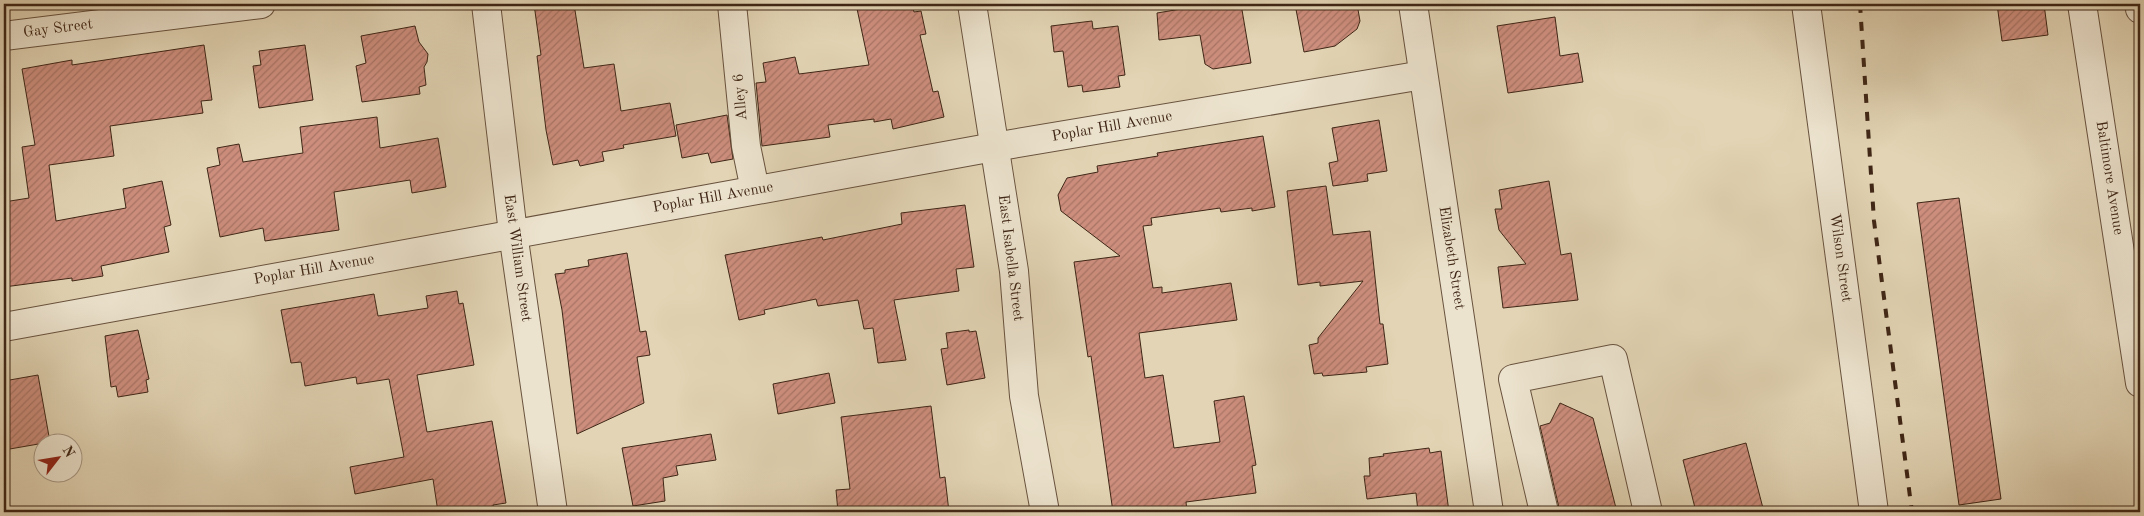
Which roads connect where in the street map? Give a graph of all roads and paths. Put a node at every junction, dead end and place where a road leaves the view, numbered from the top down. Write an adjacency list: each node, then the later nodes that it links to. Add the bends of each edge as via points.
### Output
1 (249, 4): 10 (street, Gay Street)
2 (486, 4): 14 (street, East William Street)
3 (732, 4): 13 (street, Alley 6, via 746,146)
4 (972, 4): 12 (street, East Isabella Street)
5 (1413, 4): 11 (street, Elizabeth Street)
6 (1806, 4): 22 (street, Wilson Street)
7 (2082, 4): 16 (street, Baltimore Avenue)
8 (2140, 4): 9 (street)
9 (2140, 9)
10 (4, 36)
11 (1423, 75): 12 (street, Poplar Hill Avenue); 19 (street, Elizabeth Street)
12 (994, 147): 13 (street, Poplar Hill Avenue); 18 (street, East Isabella Street, via 1014,271 1024,396)
13 (755, 190): 14 (street, Poplar Hill Avenue)
14 (513, 233): 15 (street, Poplar Hill Avenue); 17 (street, East William Street)
15 (4, 327)
16 (2140, 383)
17 (553, 512)
18 (1045, 512)
19 (1489, 512)
20 (1544, 512): 21 (street, via 1512,379 1614,359)
21 (1648, 512)
22 (1874, 512)

